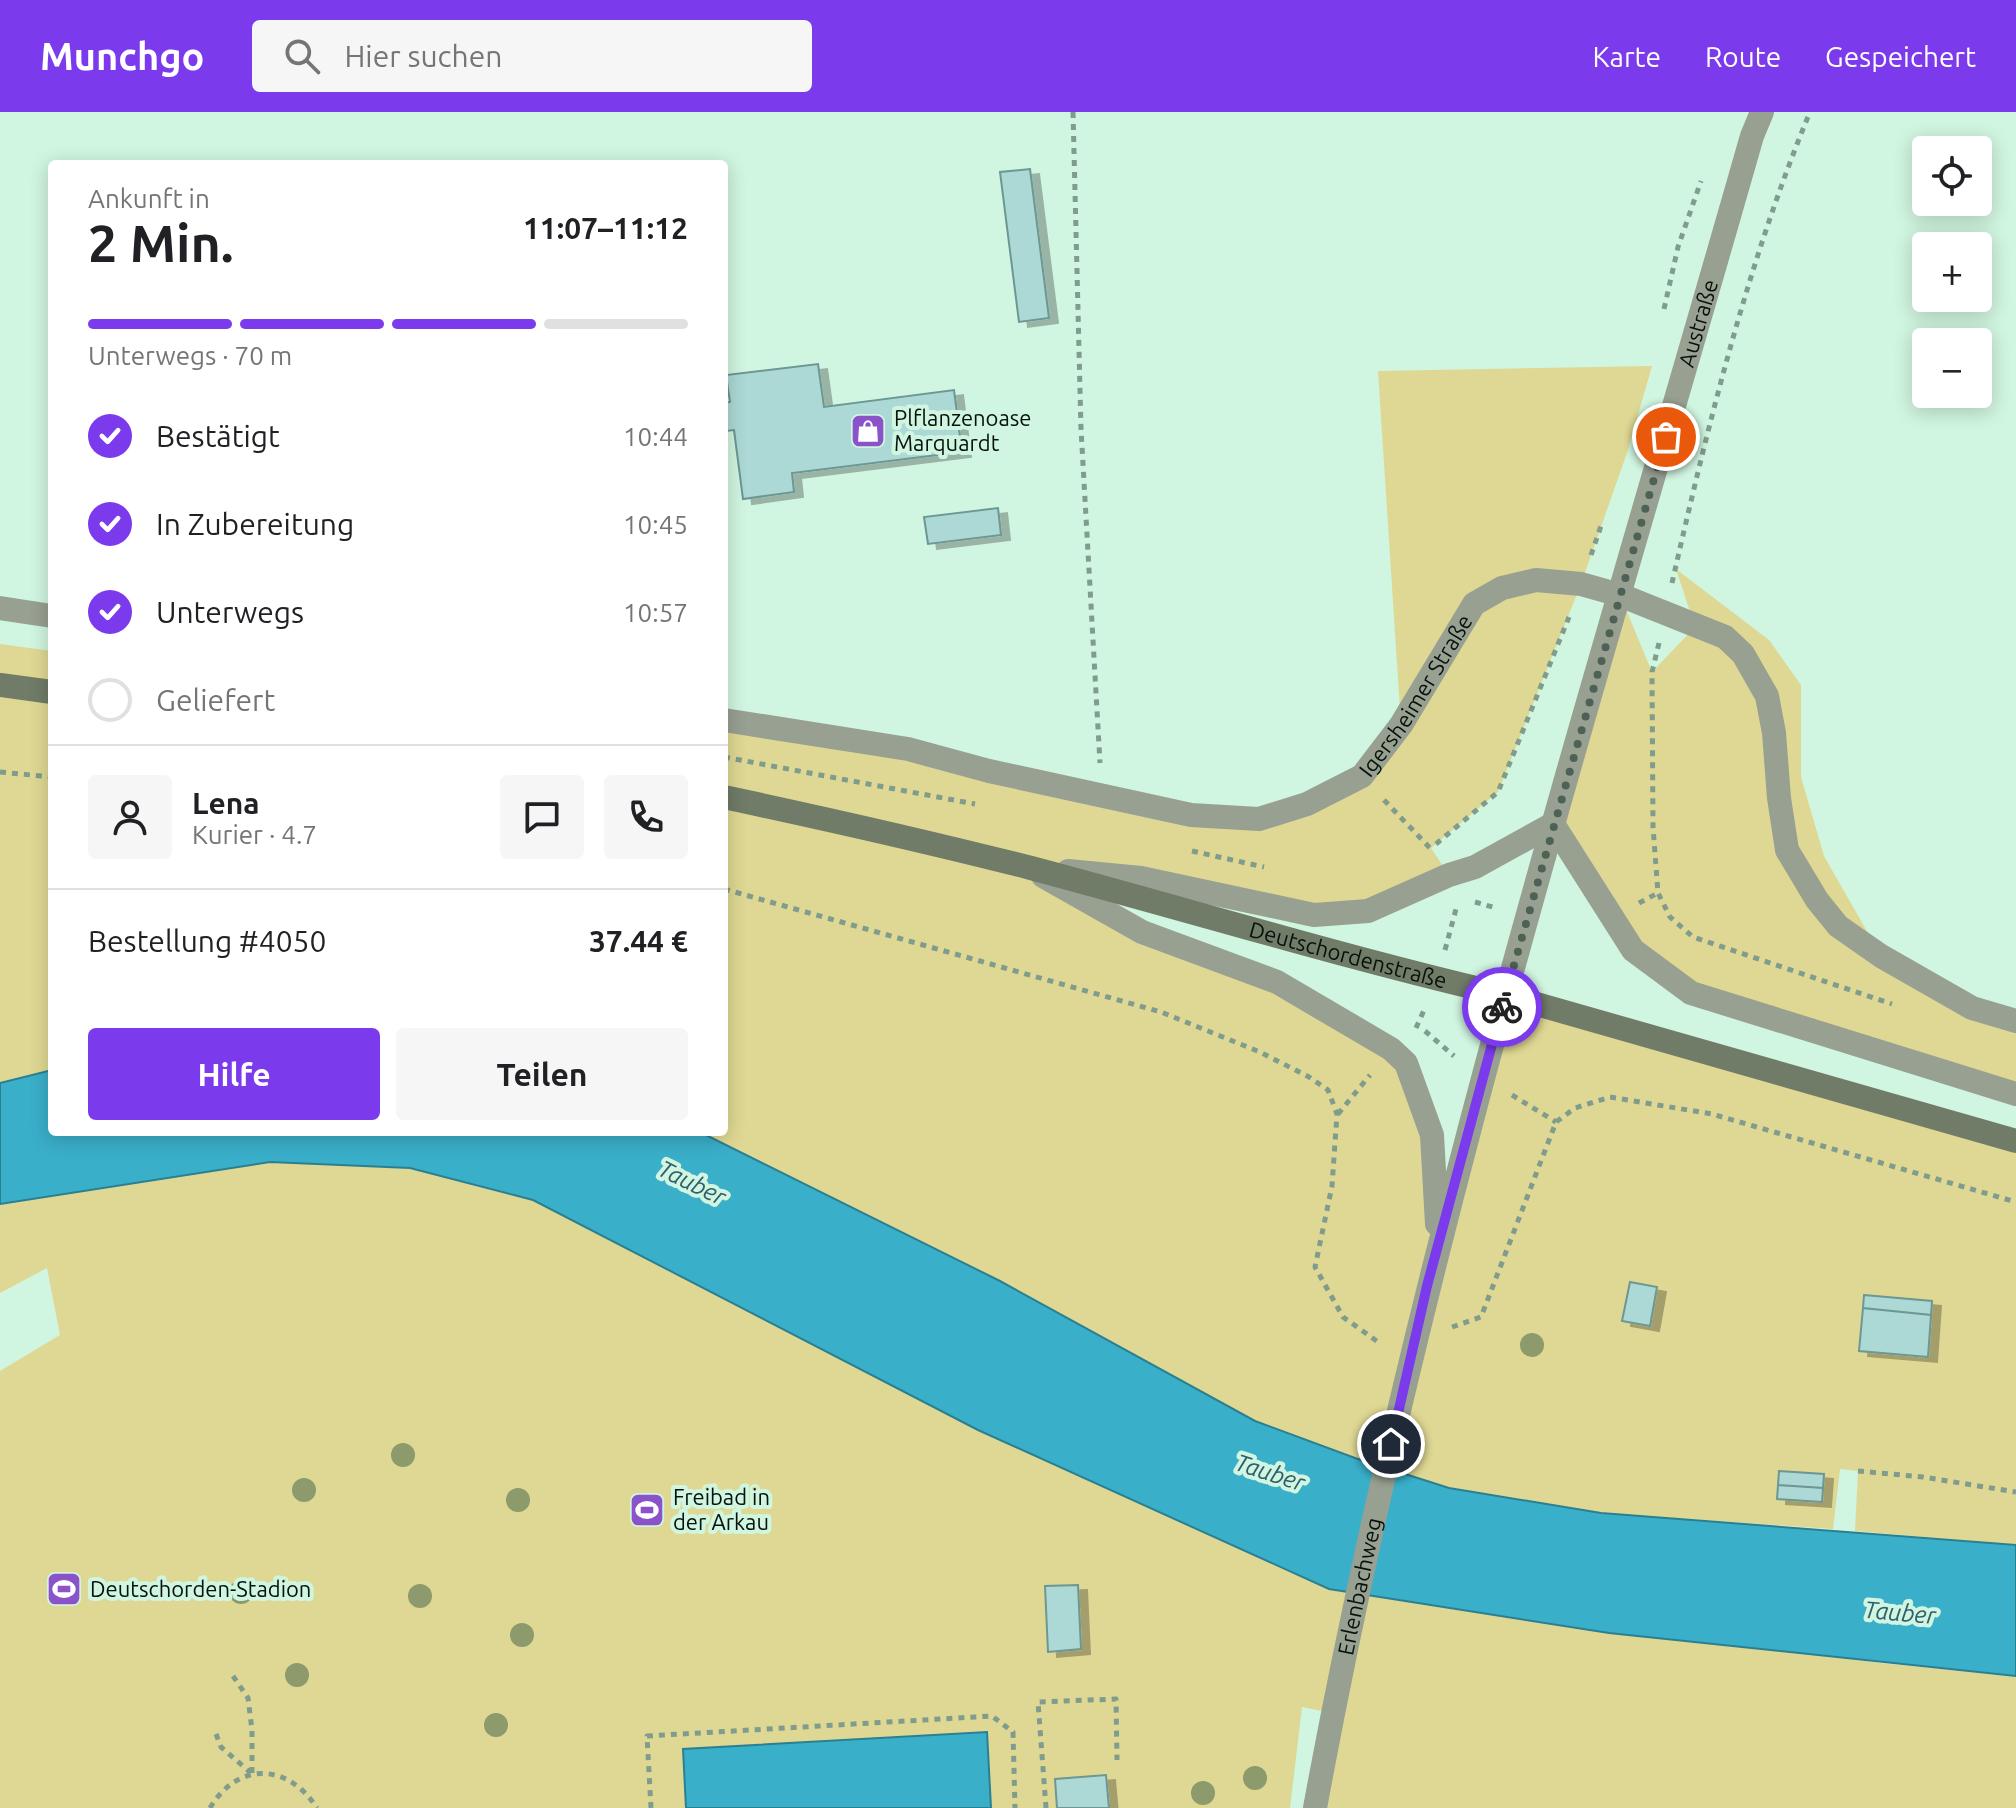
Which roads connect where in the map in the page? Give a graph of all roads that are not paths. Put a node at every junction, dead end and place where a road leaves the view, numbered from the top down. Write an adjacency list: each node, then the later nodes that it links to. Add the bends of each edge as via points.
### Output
1 (1762, 112): 2 (street, Austraße)
2 (1620, 595): 7 (street, Igersheimer Straße, via 1536,580 1502,588 1474,604 1401,725 1362,776 1307,804 1259,819 1191,815 908,749); 9 (street, Austraße); 12 (street, Igersheimer Straße, via 1725,637 1755,670 1774,733 1787,850 1838,926 1972,1008)
3 (0, 608): 4 (street)
4 (48, 615)
5 (0, 685): 6 (street)
6 (48, 691)
7 (728, 721)
8 (728, 798): 10 (street, Deutschordenstraße)
9 (1553, 824): 10 (street, via 1475,867 1368,911 1314,915 1141,878); 11 (street, Austraße); 13 (street, via 1633,950 1691,993)
10 (1029, 868): 11 (street, Deutschordenstraße); 15 (street, via 1142,932 1277,982 1391,1049 1406,1063 1432,1135)
11 (1505, 995): 14 (street, Deutschordenstraße); 15 (street, Erlenbachweg)
12 (2016, 1021)
13 (2016, 1094)
14 (2016, 1141)
15 (1438, 1246): 16 (street, Erlenbachweg)
16 (1315, 1808)

